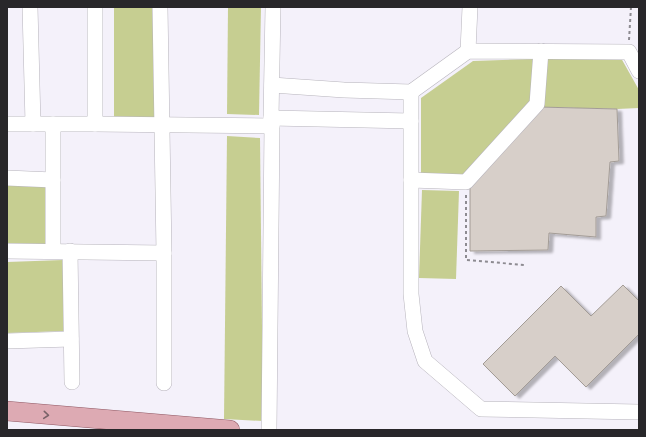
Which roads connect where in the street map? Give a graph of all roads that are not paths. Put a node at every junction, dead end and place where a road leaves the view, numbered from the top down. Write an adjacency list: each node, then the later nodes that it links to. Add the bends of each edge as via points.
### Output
1 (30, 7): 14 (street)
2 (95, 7): 16 (street)
3 (160, 7): 17 (street)
4 (273, 7): 9 (street)
5 (470, 7): 6 (street)
6 (468, 51): 7 (street); 10 (street)
7 (541, 51): 8 (street, via 629,52); 20 (street, via 537,104 466,182)
8 (639, 71)
9 (272, 84): 10 (street); 12 (street)
10 (411, 92): 11 (street)
11 (411, 121): 12 (street); 20 (street)
12 (271, 122): 17 (street); 32 (street)
13 (7, 124): 14 (street)
14 (33, 124): 15 (street)
15 (53, 124): 16 (street); 19 (street)
16 (95, 124): 17 (street)
17 (162, 125): 24 (street)
18 (7, 178): 19 (street)
19 (53, 180): 22 (street)
20 (411, 180): 30 (street, via 411,294 415,331 425,361 481,409)
21 (7, 251): 22 (street)
22 (53, 251): 23 (street)
23 (70, 251): 24 (street); 25 (street)
24 (164, 253): 28 (street)
25 (71, 339): 26 (street); 27 (street)
26 (7, 341)
27 (72, 382)
28 (164, 383)
29 (7, 411): 31 (main road, one-way to 31)
30 (639, 412)
31 (230, 430)
32 (269, 430)

